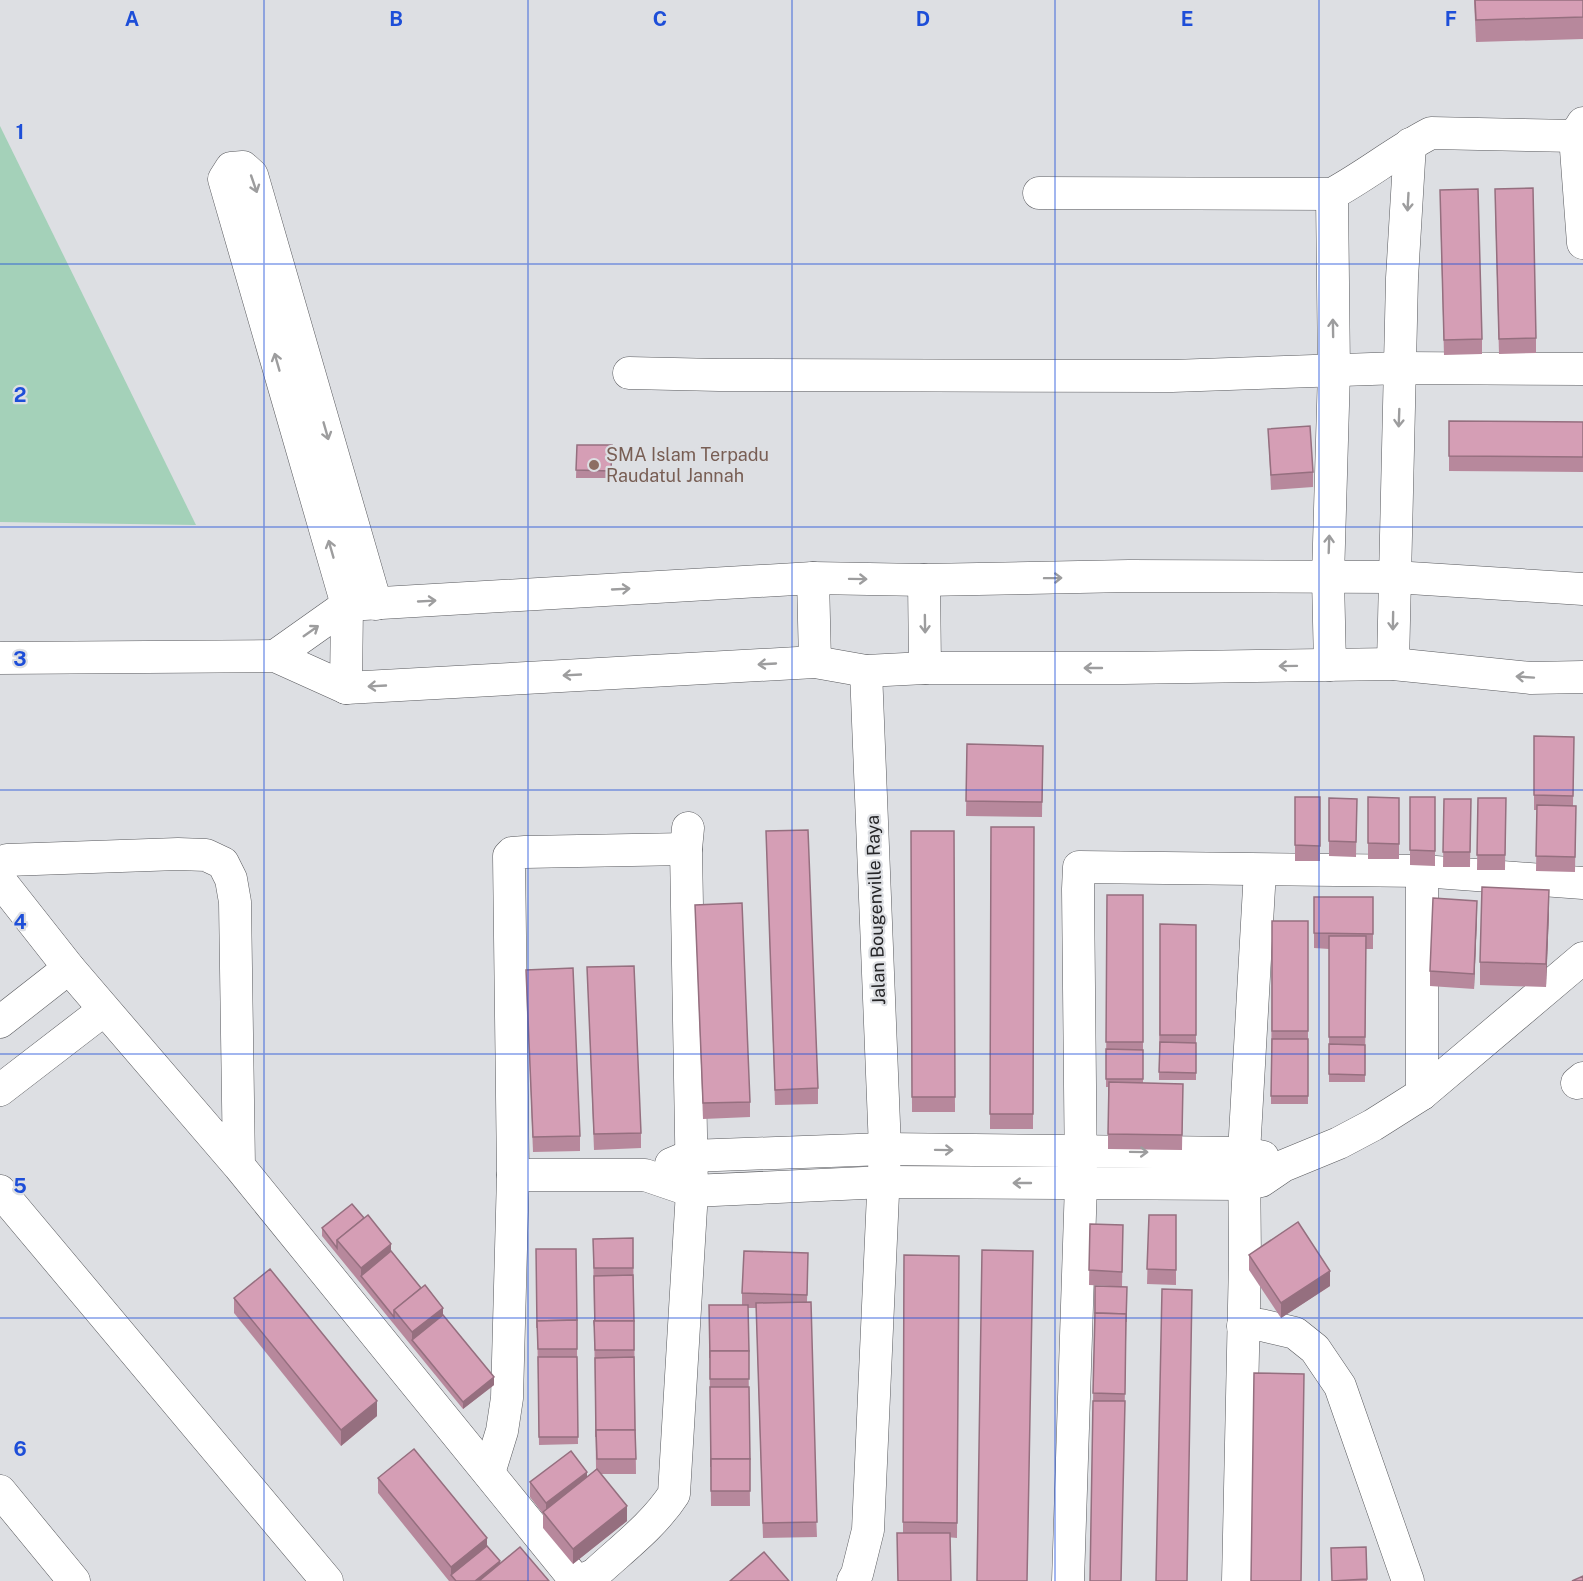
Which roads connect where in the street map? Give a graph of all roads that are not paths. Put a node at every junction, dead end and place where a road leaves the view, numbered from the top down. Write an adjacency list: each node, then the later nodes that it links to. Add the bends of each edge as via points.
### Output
1 (1579, 130): 2 (street, via 1431,133); 5 (street)
2 (1410, 144): 4 (street); 7 (street, one-way to 7)
3 (1039, 193): 4 (street)
4 (1332, 194): 9 (street, one-way to 4)
5 (1583, 243)
6 (278, 314): 16 (street)
7 (1400, 368): 8 (street); 9 (street); 11 (street, one-way to 11)
8 (1583, 369)
9 (1334, 371): 10 (street, via 1172,376); 13 (street, one-way to 9)
10 (629, 373)
11 (1394, 577): 13 (street); 15 (street); 20 (street, one-way to 20)
12 (813, 578): 14 (street, one-way to 14); 16 (street, one-way to 12); 19 (street)
13 (1328, 578): 14 (street, one-way to 13); 21 (street)
14 (924, 580): 22 (street, one-way to 22)
15 (1583, 589)
16 (362, 604): 17 (street, one-way to 16); 25 (street)
17 (275, 656): 18 (street); 25 (street)
18 (0, 658)
19 (815, 662): 23 (street); 25 (street, one-way to 25)
20 (1393, 664): 21 (street); 24 (street, one-way to 20, via 1531,678)
21 (1330, 665): 22 (street, one-way to 22)
22 (926, 668): 23 (street)
23 (866, 671): 35 (street, Jalan Bougenville Raya)
24 (1583, 677)
25 (346, 688)
26 (1260, 870): 27 (street); 36 (street, via 1079,855); 37 (street)
27 (1422, 871): 28 (street); 34 (street)
28 (1583, 882)
29 (1583, 958): 34 (street)
30 (69, 968): 31 (street); 32 (street); 39 (street, via 2,883 0,872 7,860 178,854 206,855 224,863 235,902)
31 (104, 1010): 33 (street); 39 (street)
32 (0, 1022)
33 (0, 1090)
34 (1422, 1094): 40 (street, via 1365,1130)
35 (885, 1149): 36 (street, one-way to 36); 38 (street); 43 (street, Jalan Bougenville Raya)
36 (1081, 1151): 37 (street, one-way to 37); 44 (street)
37 (1244, 1154): 40 (street, via 1265,1157); 45 (street)
38 (690, 1156): 41 (street, via 687,839 525,852 510,854); 42 (street); 47 (street)
39 (238, 1166): 49 (street)
40 (1283, 1166): 45 (street, via 1261,1181)
41 (513, 1175): 42 (street); 49 (street, via 507,1398)
42 (645, 1175): 47 (street)
43 (885, 1182): 44 (street, one-way to 43); 47 (street); 53 (street, Jalan Bougenville Raya, via 868,1530)
44 (1081, 1183): 45 (street); 54 (street)
45 (1244, 1184): 48 (street)
46 (0, 1191): 52 (street)
47 (692, 1191): 49 (street, via 674,1494 665,1508 596,1573 579,1579 572,1576)
48 (1243, 1326): 55 (street); 56 (street, via 1262,1324 1295,1333 1315,1349 1340,1386)
49 (489, 1473)
50 (0, 1491): 51 (street)
51 (74, 1581)
52 (327, 1581)
53 (853, 1581)
54 (1068, 1581)
55 (1238, 1581)
56 (1408, 1581)

